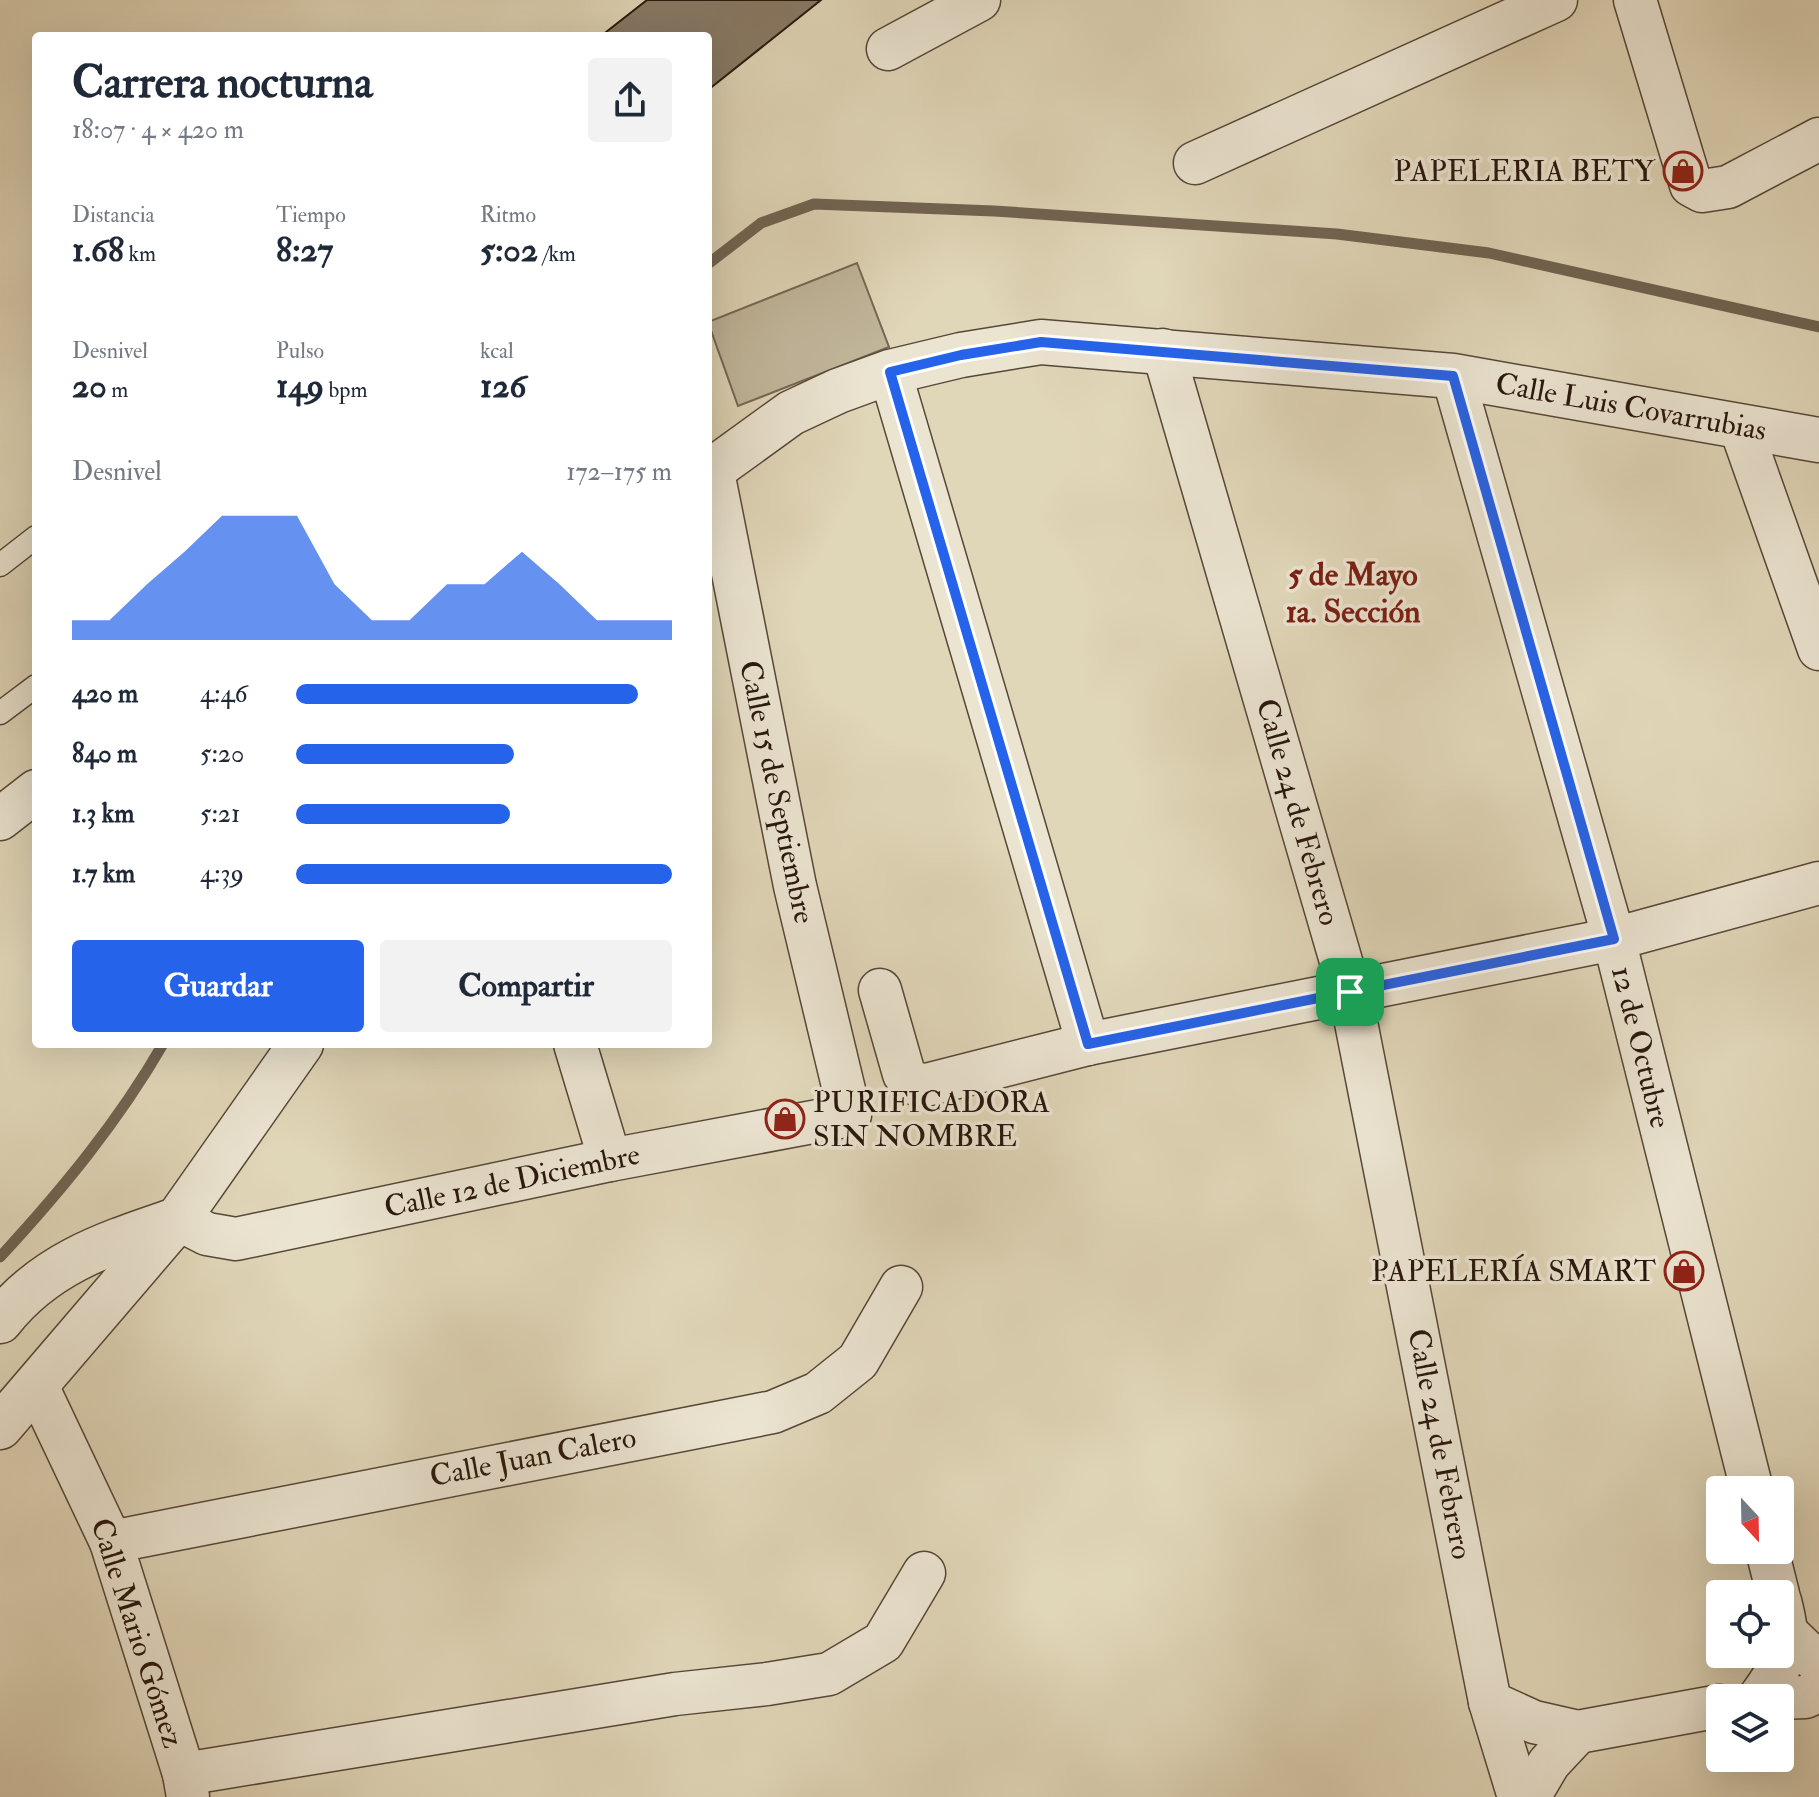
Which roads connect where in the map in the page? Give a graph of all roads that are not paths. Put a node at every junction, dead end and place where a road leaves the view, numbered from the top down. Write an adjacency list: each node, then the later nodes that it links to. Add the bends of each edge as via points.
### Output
1 (979, 0): 4 (street)
2 (1556, 0): 6 (street)
3 (1635, 0): 5 (street, via 1691,185 1702,191 1728,187)
4 (888, 49)
5 (1819, 139)
6 (1195, 163)
7 (1163, 350): 8 (street, Calle Luis Covarrubias, via 1041,342); 9 (street, Calle Luis Covarrubias); 24 (street, Calle 24 de Febrero)
8 (890, 372): 12 (street, Calle Luis Covarrubias, via 791,413); 25 (street)
9 (1453, 376): 10 (street, Calle Luis Covarrubias); 22 (street, 12 de Octubre)
10 (1740, 426): 11 (street, Calle Luis Covarrubias); 16 (street)
11 (1819, 440)
12 (712, 469)
13 (712, 480): 28 (street, Calle 15 de Septiembre, via 795,886)
14 (32, 540): 15 (lane)
15 (0, 565)
16 (1819, 649)
17 (32, 689): 18 (lane)
18 (0, 713)
19 (32, 794): 20 (street)
20 (0, 819)
21 (1819, 883): 22 (street)
22 (1614, 939): 24 (street); 35 (street, 12 de Octubre)
23 (880, 990): 25 (street, via 904,1074 912,1083 926,1085)
24 (1350, 992): 25 (street); 42 (street, Calle 24 de Febrero)
25 (1088, 1044)
26 (298, 1048): 30 (street)
27 (576, 1048): 29 (street)
28 (850, 1115): 29 (street, Calle 12 de Diciembre)
29 (610, 1160): 30 (street, Calle 12 de Diciembre, via 236,1239 207,1234)
30 (178, 1219): 32 (street, via 54,1269); 33 (street)
31 (901, 1287): 36 (street, Calle Juan Calero, via 858,1361 818,1393 773,1412)
32 (4, 1305)
33 (37, 1386): 34 (street); 36 (street, Calle Mario Gómez)
34 (0, 1427)
35 (1748, 1476)
36 (111, 1542): 45 (street, Calle Mario Gómez)
37 (924, 1573): 45 (street, via 883,1642 829,1674 675,1694)
38 (1794, 1631): 39 (street)
39 (1819, 1664)
40 (1819, 1691): 41 (street)
41 (1794, 1697)
42 (1490, 1702): 44 (street, via 1534,1722); 46 (street, Calle 24 de Febrero)
43 (1706, 1709): 44 (street)
44 (1578, 1732): 47 (street, via 1549,1763)
45 (186, 1786)
46 (1519, 1797)
47 (1529, 1797)

